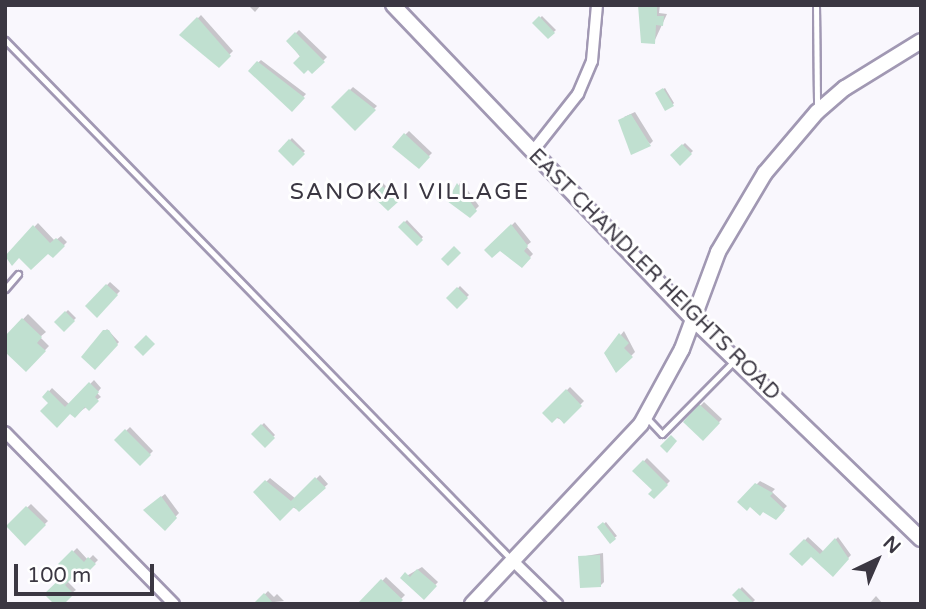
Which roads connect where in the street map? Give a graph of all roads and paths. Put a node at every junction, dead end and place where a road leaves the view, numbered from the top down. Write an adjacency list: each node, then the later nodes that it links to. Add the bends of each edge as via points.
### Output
1 (393, 5): 7 (main road, EAST CHANDLER HEIGHTS ROAD)
2 (597, 5): 7 (street, via 592,61 578,93)
3 (816, 5): 6 (lane)
4 (5, 40): 15 (lane)
5 (921, 41): 6 (main road, via 880,63)
6 (817, 112): 10 (main road, via 765,173 740,211)
7 (533, 152): 10 (main road, EAST CHANDLER HEIGHTS ROAD)
8 (18, 274): 9 (lane)
9 (5, 289)
10 (692, 318): 11 (main road, EAST CHANDLER HEIGHTS ROAD); 12 (main road, via 682,349)
11 (735, 360): 12 (lane, via 662,434); 14 (main road, EAST CHANDLER HEIGHTS ROAD)
12 (646, 417): 15 (main road)
13 (5, 432): 16 (street)
14 (921, 539)
15 (513, 561): 17 (main road); 18 (street)
16 (174, 604)
17 (472, 604)
18 (557, 604)

